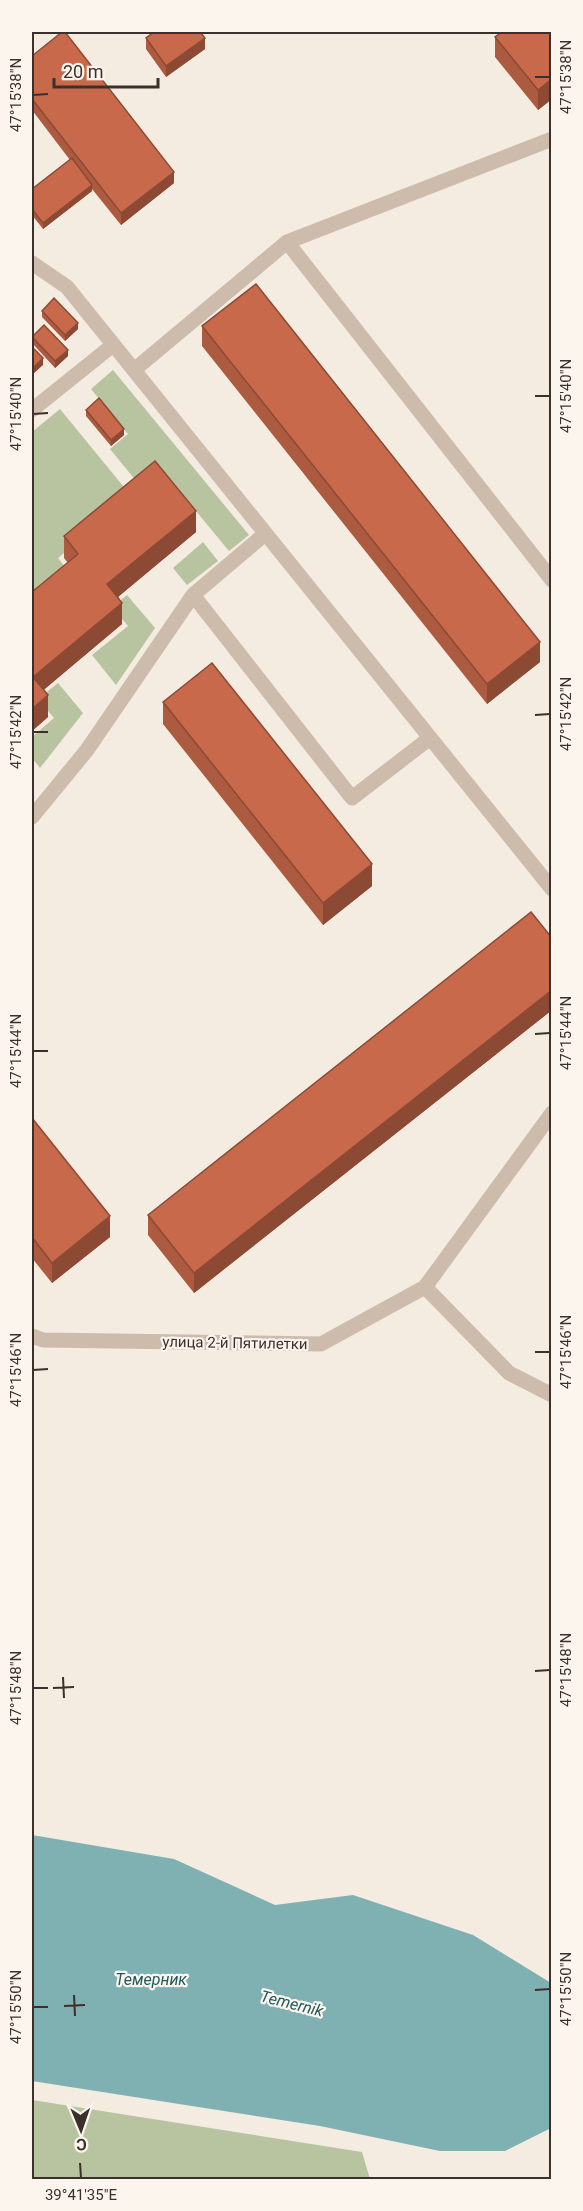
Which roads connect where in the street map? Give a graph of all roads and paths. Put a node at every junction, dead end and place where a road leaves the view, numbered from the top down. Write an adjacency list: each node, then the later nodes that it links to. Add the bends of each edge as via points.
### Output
1 (552, 139): 2 (street)
2 (287, 242): 5 (street); 8 (street)
3 (32, 263): 4 (street, via 67,287)
4 (113, 345): 5 (street); 6 (street)
5 (134, 370): 7 (street)
6 (32, 411)
7 (265, 534): 9 (street); 10 (street)
8 (552, 580)
9 (192, 595): 10 (street, via 352,798); 11 (street, via 87,750)
10 (430, 738): 12 (street)
11 (32, 817)
12 (552, 888)
13 (552, 1113): 14 (street, улица 2-й Пятилетки)
14 (425, 1287): 15 (street, улица 2-й Пятилетки, via 321,1344 43,1340); 16 (street, via 509,1373)
15 (32, 1336)
16 (552, 1395)

